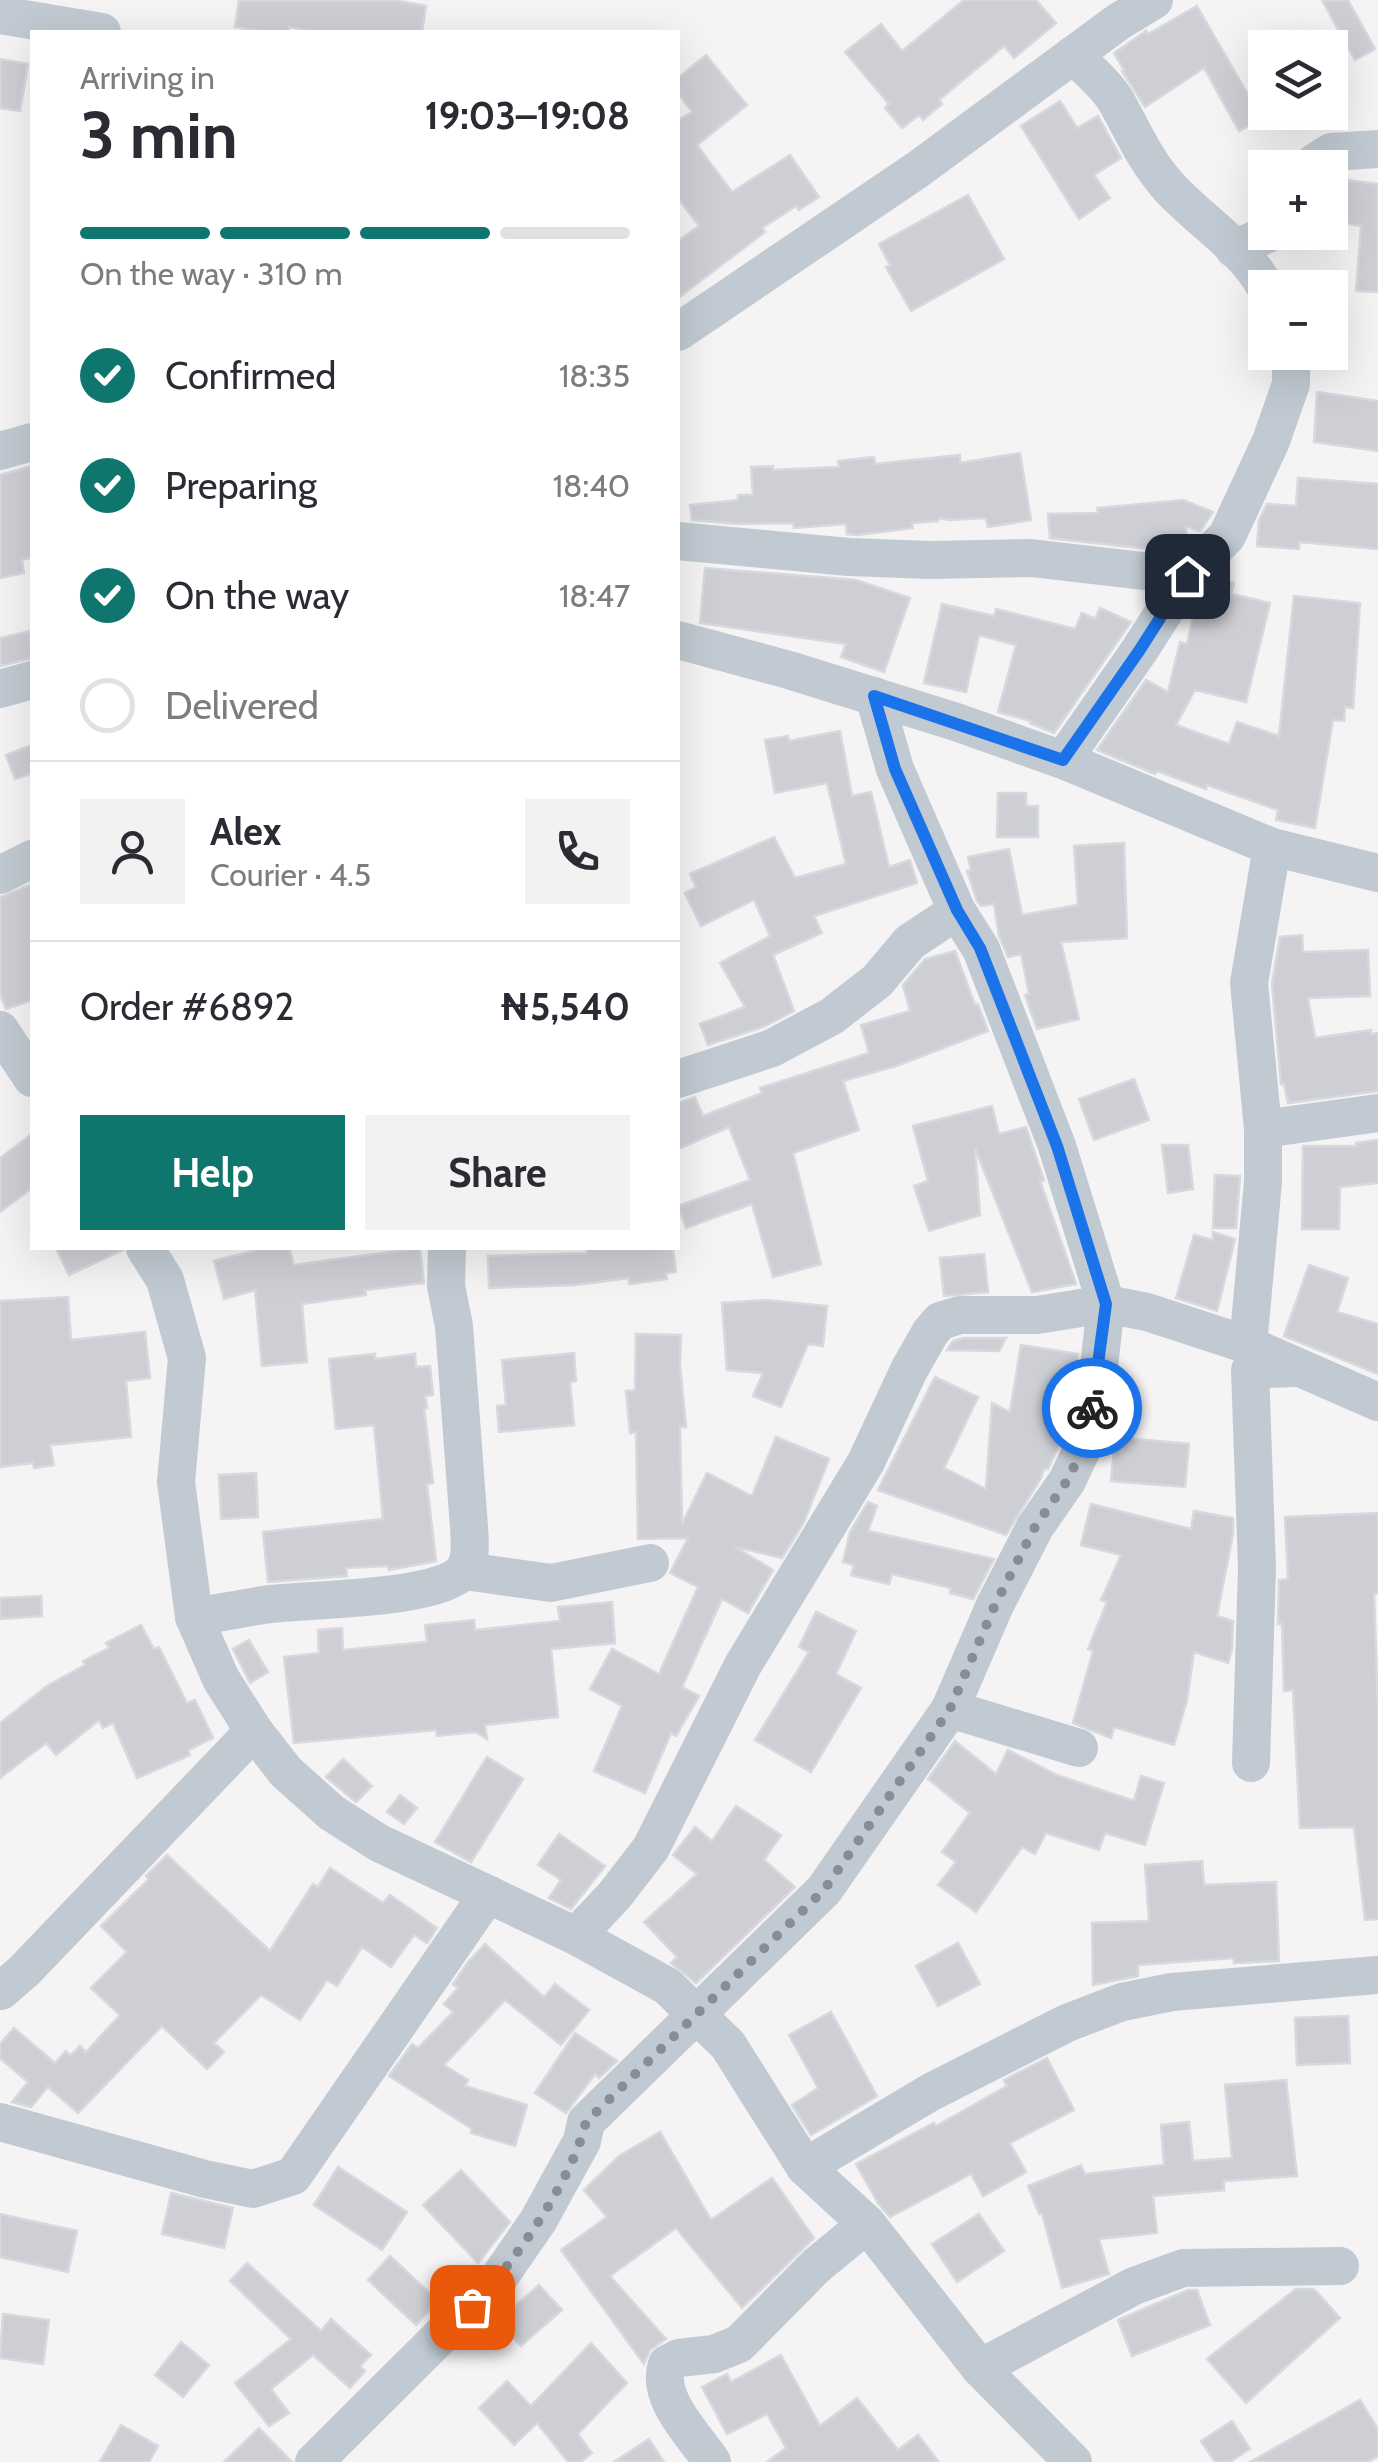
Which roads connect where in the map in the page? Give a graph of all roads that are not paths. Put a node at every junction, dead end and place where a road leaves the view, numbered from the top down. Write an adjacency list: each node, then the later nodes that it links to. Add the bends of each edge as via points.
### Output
1 (1154, 0): 4 (street)
2 (0, 15): 3 (street)
3 (83, 20)
4 (1073, 55): 8 (street, via 1114,98 1132,138 1168,186); 10 (street)
5 (1378, 149): 6 (street)
6 (1348, 151)
7 (1248, 243): 8 (street)
8 (1234, 249): 9 (street)
9 (1254, 270)
10 (680, 331)
11 (1291, 370): 15 (street, via 1271,441 1228,536)
12 (30, 443): 13 (street)
13 (0, 451)
14 (680, 541): 15 (street, via 865,558 1031,558)
15 (1187, 576): 20 (street)
16 (680, 641): 19 (street)
17 (30, 681): 18 (street)
18 (0, 690)
19 (874, 696): 20 (street); 25 (street, via 895,769)
20 (1063, 760): 21 (street)
21 (1272, 847): 23 (street); 30 (street, via 1249,983)
22 (30, 860): 24 (street)
23 (1378, 873)
24 (0, 875)
25 (957, 910): 28 (street, via 910,942 832,1016 772,1048); 33 (street, via 980,948 1057,1146)
26 (0, 1030): 27 (street)
27 (30, 1075)
28 (680, 1078)
29 (1378, 1113): 30 (street)
30 (1263, 1129): 34 (street)
31 (145, 1250): 39 (street, via 165,1280 187,1358 176,1482)
32 (447, 1250): 38 (street, via 470,1527)
33 (1106, 1304): 34 (street); 40 (street, via 1084,1446 995,1605); 45 (street, via 940,1321 866,1462 743,1666 651,1848)
34 (1248, 1345): 35 (street)
35 (1301, 1368): 36 (street); 43 (street, via 1250,1370 1257,1568)
36 (1378, 1402)
37 (650, 1563): 38 (street, via 551,1583)
38 (464, 1570): 39 (street, via 450,1582 414,1591)
39 (194, 1618): 41 (street, via 221,1680)
40 (950, 1709): 42 (street); 48 (street, via 824,1890)
41 (254, 1731): 44 (street, via 286,1772 332,1813); 47 (street)
42 (1079, 1748)
43 (1251, 1763)
44 (488, 1894): 45 (street); 49 (street, via 293,2176 253,2189)
45 (576, 1936): 48 (street, via 667,1986)
46 (1378, 1975): 50 (street, via 1122,2002 931,2092)
47 (1, 1991)
48 (695, 2016): 50 (street, via 728,2046); 54 (street, via 586,2122 538,2221 498,2280)
49 (0, 2122)
50 (805, 2166): 51 (street)
51 (867, 2224): 53 (street); 55 (street, via 740,2344 667,2364 670,2402)
52 (1340, 2266): 53 (street, via 1183,2268 1134,2286)
53 (980, 2368): 56 (street)
54 (314, 2462)
55 (712, 2462)
56 (1074, 2462)

